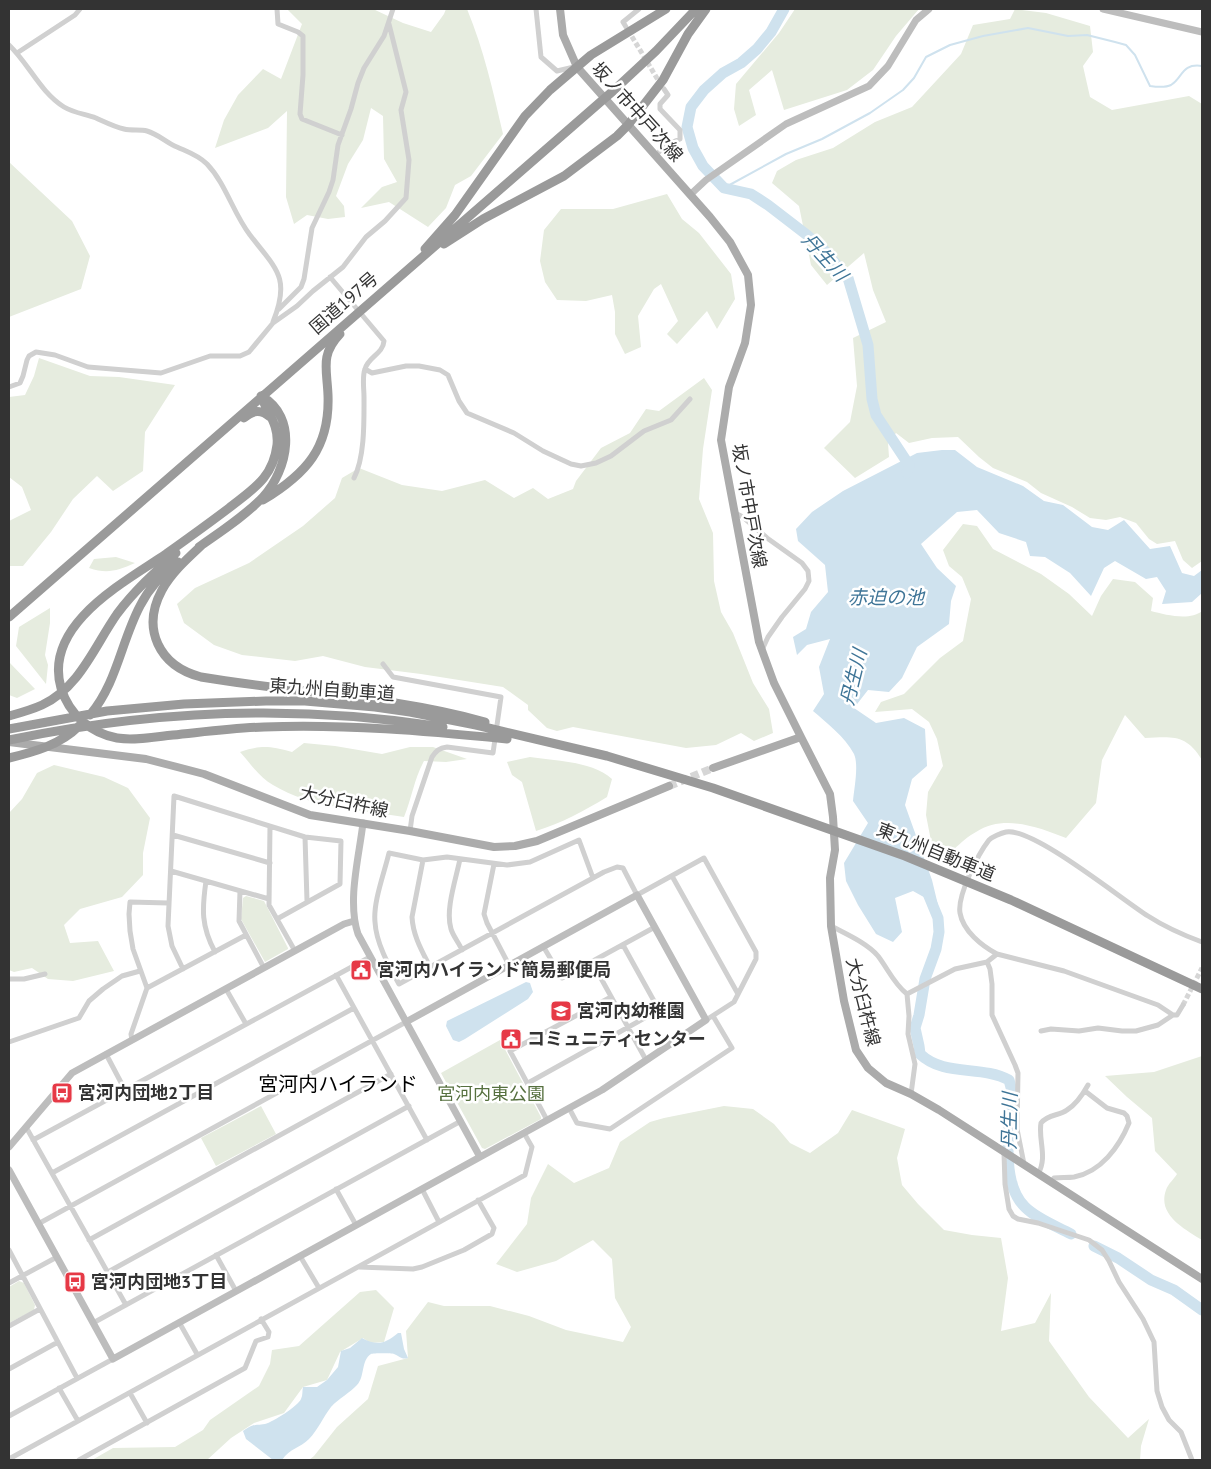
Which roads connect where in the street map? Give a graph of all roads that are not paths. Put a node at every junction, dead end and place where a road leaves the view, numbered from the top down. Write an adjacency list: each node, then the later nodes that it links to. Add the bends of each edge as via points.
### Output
1 (80, 9): 16 (street)
2 (276, 9): 20 (street, via 278,24 303,36 302,119)
3 (393, 9): 12 (street)
4 (536, 9): 17 (street, via 541,57 556,71)
5 (560, 9): 17 (main road, 坂ノ市中戸次線, via 563,35)
6 (639, 9): 13 (street, via 623,22)
7 (666, 9): 17 (highway)
8 (696, 9): 23 (highway, 国道197号, via 612,91)
9 (706, 9): 19 (highway, via 663,80)
10 (929, 9): 22 (street, via 916,20 888,66 870,86 786,124 720,169)
11 (1103, 9): 14 (street)
12 (389, 24): 20 (street, via 364,68); 24 (street, via 406,92 401,110 409,160 406,198 366,237)
13 (626, 27)
14 (1202, 32)
15 (9, 45): 16 (street)
16 (18, 53): 26 (street, via 50,96 65,107 125,129 146,131 205,162 280,278)
17 (576, 67): 19 (main road, 坂ノ市中戸次線); 23 (highway, via 525,116 455,215)
18 (664, 90): 21 (street, via 668,94 660,109 680,130 680,140 666,145)
19 (628, 126): 21 (main road, 坂ノ市中戸次線); 23 (highway, via 564,176 483,219)
20 (342, 135): 26 (street, via 333,180 310,234 304,279)
21 (655, 156): 22 (main road, 坂ノ市中戸次線)
22 (691, 194): 36 (main road, 坂ノ市中戸次線, via 730,242 748,275 751,305 745,343 729,387 721,440)
23 (405, 272): 25 (highway, 国道197号)
24 (331, 280): 27 (street); 28 (street, via 384,341 384,346)
25 (373, 299): 30 (highway, 国道197号); 35 (highway, via 336,338 326,356 328,411 318,449 300,474)
26 (278, 309): 27 (street)
27 (273, 323): 29 (street, via 248,352 240,356 210,356 161,373 88,367 36,352 29,356 20,383)
28 (365, 369): 31 (street, via 372,373 406,366 440,370 448,375 467,413 581,466 611,456 644,430 671,420); 34 (street, via 361,459)
29 (9, 387)
30 (262, 396): 32 (highway); 33 (highway, 国道197号); 35 (highway, via 279,411 286,437 274,480)
31 (690, 400)
32 (276, 428): 33 (highway, via 266,413 252,412 207,451); 37 (highway, via 273,462 263,480)
33 (170, 476): 39 (highway, 国道197号)
34 (354, 478)
35 (254, 506): 38 (highway)
36 (735, 513): 40 (main road, 坂ノ市中戸次線); 40 (street, via 802,563 808,571 809,581 805,590 782,616)
37 (196, 534): 42 (highway, via 125,604 79,675 66,689 50,700); 45 (highway, via 110,592 80,618 65,642 58,669 63,694 75,714 86,724 117,738 138,739 289,726 407,729)
38 (203, 544): 47 (highway, via 173,574 155,609 154,628 159,647 182,671 215,679 431,708); 48 (highway, via 166,571 152,587 136,614 115,672 94,710 63,739 45,748)
39 (9, 617)
40 (762, 650): 44 (main road, 坂ノ市中戸次線)
41 (382, 664): 54 (street, via 393,677 502,696 493,753 447,747 436,751 412,816)
42 (9, 716)
43 (9, 729): 47 (highway, 東九州自動車道, via 107,711 184,704 305,702 375,707 476,725)
44 (801, 736): 49 (main road); 72 (main road, 大分臼杵線, via 830,794 835,850 830,878)
45 (507, 739): 46 (highway, 東九州自動車道, via 375,718 305,713 229,713 110,722); 50 (highway, 東九州自動車道)
46 (9, 741): 52 (main road, 大分臼杵線, via 146,759 204,774 310,814)
47 (606, 756): 50 (highway, 東九州自動車道)
48 (9, 758)
49 (713, 768)
50 (648, 770): 96 (highway, 東九州自動車道, via 712,788 905,856 1011,900)
51 (669, 786): 54 (main road, 大分臼杵線, via 537,841 514,846 494,847)
52 (363, 822): 54 (main road, 大分臼杵線); 71 (street)
53 (270, 826): 55 (street, via 174,796); 56 (street); 59 (street)
54 (410, 831)
55 (173, 835): 59 (street); 61 (street)
56 (305, 837): 68 (street); 68 (street, via 341,842 340,884)
57 (424, 860): 58 (street, via 447,857); 87 (street, via 412,926); 87 (street, via 389,854 375,923 377,937 399,984)
58 (460, 860): 60 (street); 79 (street, via 449,920)
59 (270, 863): 67 (street)
60 (494, 864): 63 (street, via 530,862 579,840); 74 (street, via 484,914)
61 (171, 872): 64 (street); 69 (street)
62 (672, 876): 66 (street); 97 (street); 97 (street, via 704,858 752,943 756,959)
63 (593, 878): 66 (street, via 617,867 623,868); 74 (street)
64 (206, 881): 65 (street); 81 (street, via 203,920)
65 (240, 891): 67 (street); 75 (street, via 238,917)
66 (637, 895): 73 (street); 78 (street)
67 (269, 899): 70 (street)
68 (307, 901): 70 (street)
69 (168, 903): 89 (street, via 169,935); 90 (street, via 130,902 130,931)
70 (276, 918): 80 (street)
71 (354, 921): 80 (street); 83 (street)
72 (831, 926): 98 (street, via 870,948); 118 (main road, 大分臼杵線, via 856,1050 868,1068 886,1083)
73 (655, 928): 77 (street); 103 (street)
74 (492, 933): 79 (street); 86 (street)
75 (246, 935): 81 (street); 88 (street)
76 (1202, 942): 82 (street, via 1148,916 1028,836 1006,832 990,839 960,897 960,914 965,926 988,950)
77 (623, 945): 84 (street); 106 (street, via 659,1010)
78 (543, 946): 84 (street, via 562,978); 86 (street)
79 (462, 950): 87 (street)
80 (295, 951): 88 (street)
81 (215, 952): 89 (street)
82 (997, 954): 85 (street); 102 (street, via 1064,971 1158,1005)
83 (370, 957): 92 (street); 104 (street)
84 (592, 962): 99 (street)
85 (987, 962): 98 (street, via 955,969); 130 (street, via 992,984 992,1015 1018,1073 1016,1130)
86 (509, 965): 104 (street)
87 (430, 967)
88 (264, 968): 95 (street)
89 (183, 969): 94 (street)
90 (140, 971): 94 (street); 110 (street, via 122,976 95,995 79,1018)
91 (45, 974): 93 (street)
92 (336, 975): 101 (street); 105 (street)
93 (9, 979)
94 (147, 988): 108 (street, via 131,1034)
95 (226, 989): 105 (street); 108 (street)
96 (1202, 989)
97 (738, 994): 103 (street, via 734,1002)
98 (908, 994): 118 (street, via 908,1034 915,1064)
99 (612, 997): 106 (street); 114 (street, via 510,1051)
100 (1183, 1006): 102 (street)
101 (354, 1008): 109 (street); 132 (street)
102 (1173, 1016): 107 (street, via 1158,1025 1136,1031 1098,1028)
103 (709, 1018): 112 (street); 120 (street, via 732,1048 610,1128 578,1123)
104 (406, 1022): 109 (street); 122 (street)
105 (246, 1024): 116 (street)
106 (628, 1027): 112 (street); 114 (street)
107 (1041, 1031)
108 (132, 1040): 111 (street)
109 (372, 1041): 113 (street); 138 (street)
110 (9, 1042)
111 (106, 1054): 116 (street); 123 (street, via 72,1074)
112 (646, 1060): 120 (street)
113 (390, 1074): 119 (street); 142 (street)
114 (528, 1083): 121 (street)
115 (1088, 1085): 117 (street)
116 (126, 1090): 125 (street)
117 (1085, 1091): 133 (street, via 1066,1112 1045,1118 1041,1123 1043,1158); 134 (street, via 1107,1108 1124,1113 1129,1123 1110,1157 1088,1172 1071,1178 1054,1178)
118 (911, 1094): 128 (main road, 大分臼杵線)
119 (409, 1106): 126 (street); 148 (street)
120 (569, 1108): 121 (street)
121 (547, 1120): 124 (street)
122 (461, 1121): 126 (street); 129 (street)
123 (26, 1127): 125 (street); 127 (street)
124 (524, 1132): 129 (street); 137 (street, via 532,1147 525,1175)
125 (33, 1140): 132 (street)
126 (427, 1140): 135 (street)
127 (9, 1146)
128 (1006, 1154): 130 (main road, 大分臼杵線); 172 (street, via 1005,1184 1013,1216 1089,1240 1102,1250 1109,1261 1154,1342 1156,1383 1162,1407 1181,1432)
129 (480, 1157): 136 (street)
130 (1022, 1163): 133 (main road, 大分臼杵線)
131 (9, 1170): 140 (street)
132 (52, 1173): 138 (street)
133 (1038, 1174): 134 (main road, 大分臼杵線)
134 (1051, 1182): 150 (main road, 大分臼杵線)
135 (336, 1189): 141 (street); 144 (street)
136 (422, 1189): 139 (street); 141 (street)
137 (478, 1200): 139 (street); 147 (street, via 494,1228 492,1234 464,1250 413,1269)
138 (70, 1206): 140 (street); 142 (street)
139 (439, 1222): 147 (street)
140 (38, 1224): 146 (street)
141 (356, 1225): 145 (street)
142 (90, 1240): 148 (street)
143 (9, 1250): 149 (street)
144 (216, 1255): 153 (street); 154 (street)
145 (300, 1256): 152 (street); 153 (street)
146 (56, 1257): 149 (street); 158 (street)
147 (358, 1267): 152 (street)
148 (108, 1272): 154 (street)
149 (22, 1276): 151 (street); 155 (street)
150 (1202, 1279)
151 (9, 1283)
152 (319, 1288): 156 (street)
153 (236, 1291): 157 (street)
154 (126, 1305): 158 (street)
155 (40, 1309): 159 (street); 160 (street)
156 (261, 1319): 161 (street); 169 (street, via 269,1332 268,1337 256,1341 245,1368)
157 (179, 1322): 161 (street); 162 (street)
158 (93, 1323): 162 (street)
159 (9, 1326)
160 (58, 1342): 163 (street); 164 (street)
161 (197, 1354): 166 (street)
162 (113, 1359): 164 (street)
163 (9, 1369)
164 (78, 1378): 165 (street)
165 (59, 1388): 167 (street); 168 (street)
166 (130, 1392): 168 (street); 169 (street)
167 (9, 1416)
168 (78, 1421): 170 (street)
169 (147, 1423): 171 (street)
170 (9, 1459)
171 (79, 1460)
172 (1192, 1460)

